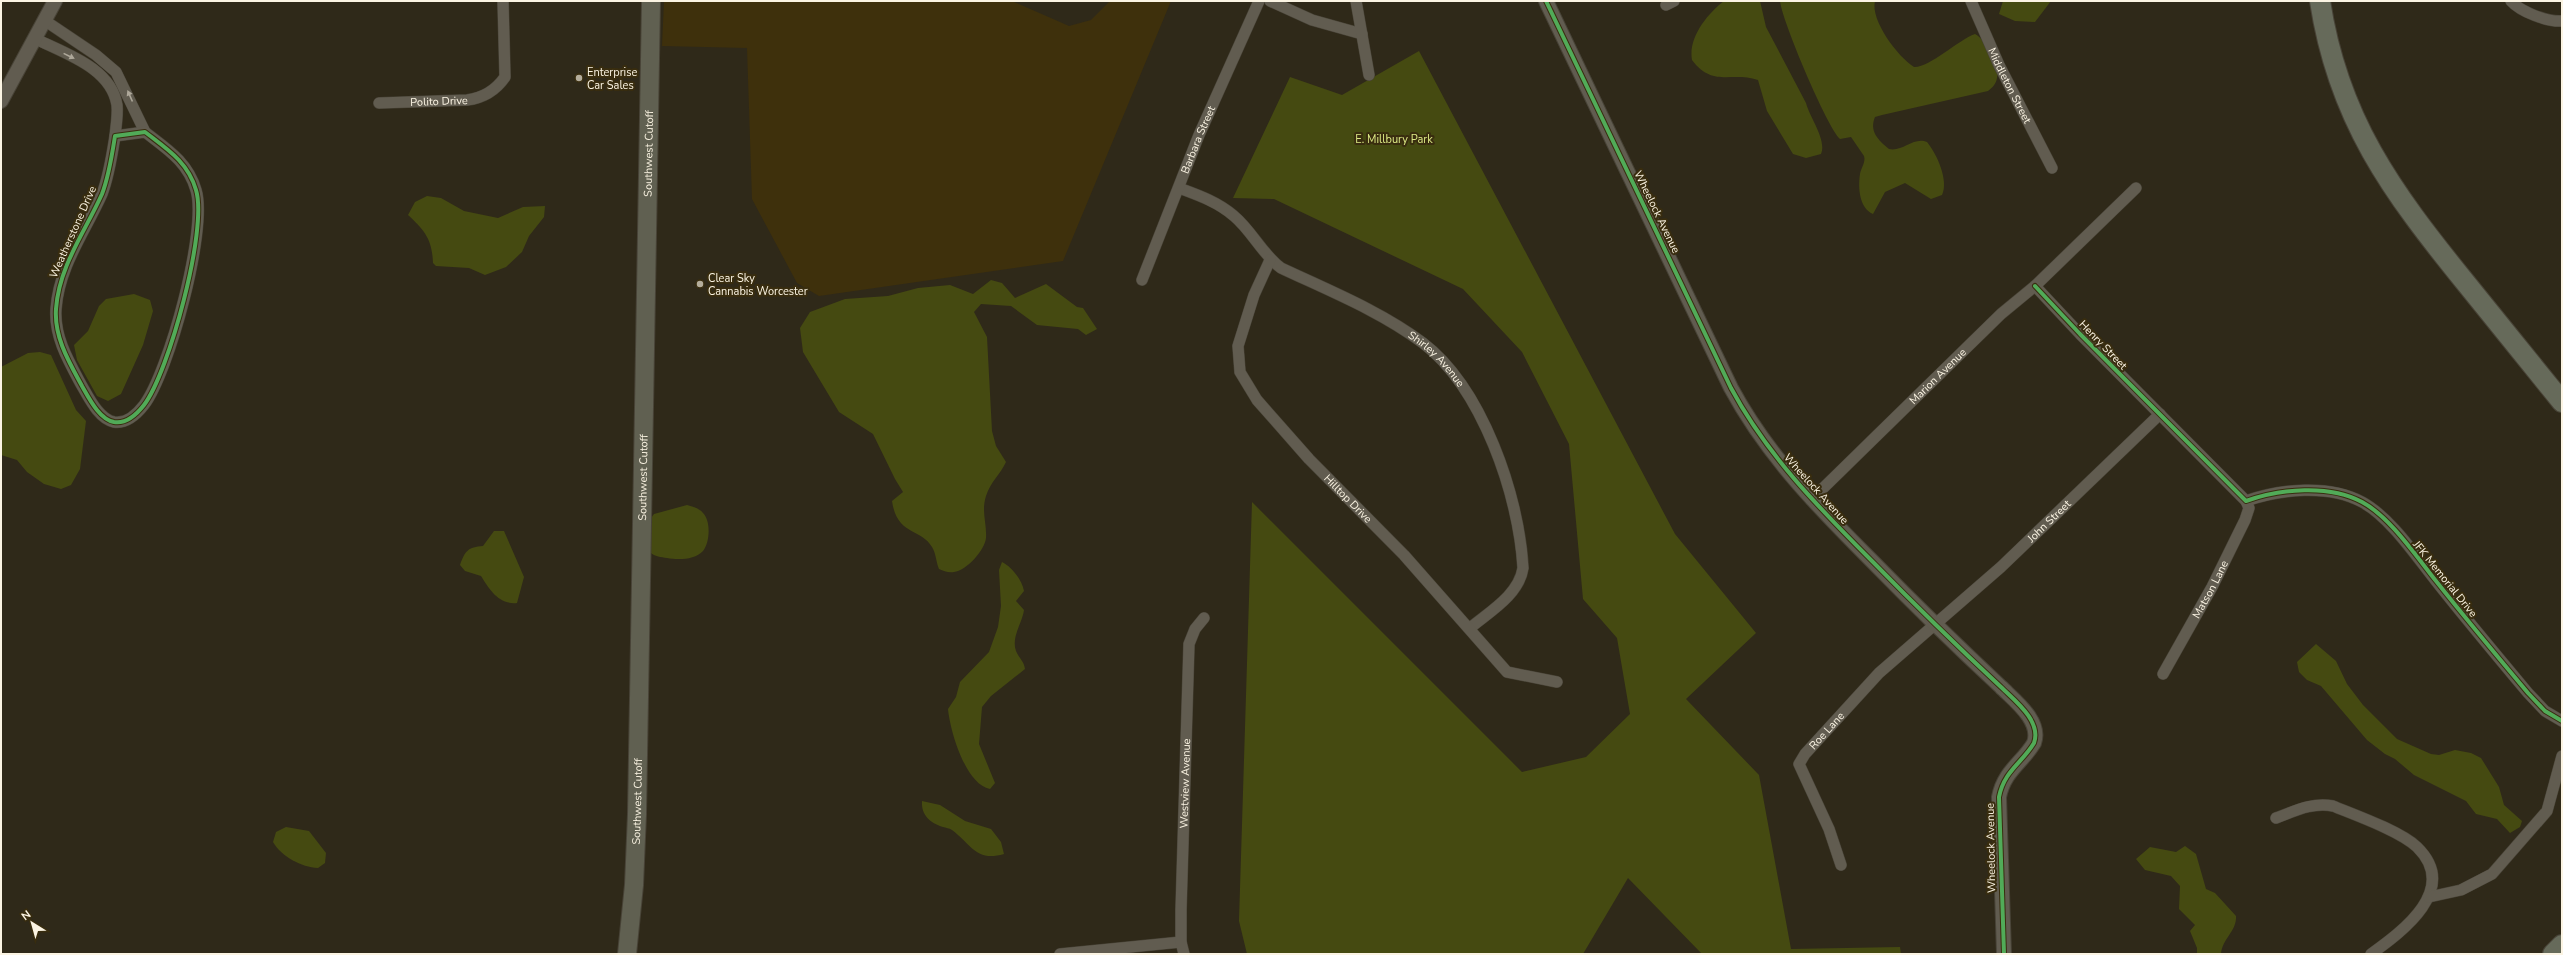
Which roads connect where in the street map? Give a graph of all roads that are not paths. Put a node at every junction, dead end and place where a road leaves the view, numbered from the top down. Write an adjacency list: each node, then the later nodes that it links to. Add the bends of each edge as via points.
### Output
1 (55, 1): 12 (street)
2 (503, 1): 18 (street, Polito Drive, via 504,77 494,88 477,99)
3 (651, 1): 44 (main road, Southwest Cutoff, via 637,814 634,886)
4 (1259, 1): 22 (street, Barbara Street, via 1199,135)
5 (1270, 1): 14 (street, via 1312,20)
6 (1356, 1): 14 (street)
7 (1546, 1): 30 (street, Wheelock Avenue, via 1731,388 1764,442)
8 (1971, 1): 21 (street, Middleton Street, via 2002,71)
9 (2320, 1): 28 (highway, via 2332,61 2353,117 2379,167 2417,223)
10 (2332, 1): 27 (highway, via 2338,40 2354,91 2387,161 2415,203)
11 (2514, 4): 13 (street, via 2555,21)
12 (44, 20): 15 (street); 19 (street, Weatherstone Drive, one-way to 12, via 116,72 96,55)
13 (2562, 21)
14 (1362, 34): 16 (street)
15 (34, 38): 17 (street); 20 (street, Weatherstone Drive, one-way to 20, via 100,75 117,105)
16 (1369, 75)
17 (1, 101)
18 (380, 103)
19 (146, 132): 20 (street); 20 (street, Weatherstone Drive, via 171,152 188,172 197,192 199,221 191,271 177,325 154,386 139,411 127,420 115,422 105,417 96,407 73,369 59,335 56,310 61,277 102,192)
20 (115, 136)
21 (2052, 168)
22 (1179, 188): 24 (street, Shirley Avenue, via 1207,199 1235,216); 25 (street, Barbara Street)
23 (2136, 188): 26 (street, Marion Avenue, via 2065,254)
24 (1270, 260): 34 (street, Hilltop Drive, via 1239,336 1237,355 1240,372 1257,400 1309,459); 34 (street, Shirley Avenue, via 1281,268 1373,311 1424,344 1449,368 1479,414 1512,503 1523,568 1522,577 1514,590)
25 (1142, 280)
26 (2035, 286): 29 (street, Henry Street); 30 (street, Marion Avenue, via 2001,314)
27 (2562, 382)
28 (2562, 402)
29 (2160, 414): 31 (street); 33 (street, John Street, via 2001,568)
30 (1811, 500): 33 (street, Wheelock Avenue)
31 (2246, 501): 35 (street, Matson Lane, via 2249,508 2245,520); 37 (street, JFK Memorial Drive, via 2277,493 2322,492 2348,497 2366,504 2411,549 2528,694 2545,711)
32 (1204, 618): 42 (street, Westview Avenue, via 1195,629 1189,644)
33 (1934, 623): 40 (street, Roe Lane, via 1879,673 1805,754 1800,764 1829,829); 47 (street, Wheelock Avenue, via 2022,708 2034,727 2034,743 2010,772 2001,788 1999,798)
34 (1470, 628): 36 (street, Hilltop Drive, via 1507,672)
35 (2163, 674)
36 (1557, 682)
37 (2562, 721)
38 (2562, 756): 41 (street, via 2546,811 2492,874 2461,890)
39 (2276, 818): 41 (street, via 2320,804 2339,808 2404,839 2417,848 2426,860 2432,875 2432,891)
40 (1841, 865)
41 (2429, 897): 48 (street, via 2424,909)
42 (1181, 942): 45 (street); 46 (street, Westview Avenue)
43 (2562, 945): 49 (highway)
44 (627, 954)
45 (1060, 954)
46 (1184, 954)
47 (2004, 954)
48 (2371, 954)
49 (2553, 954)

